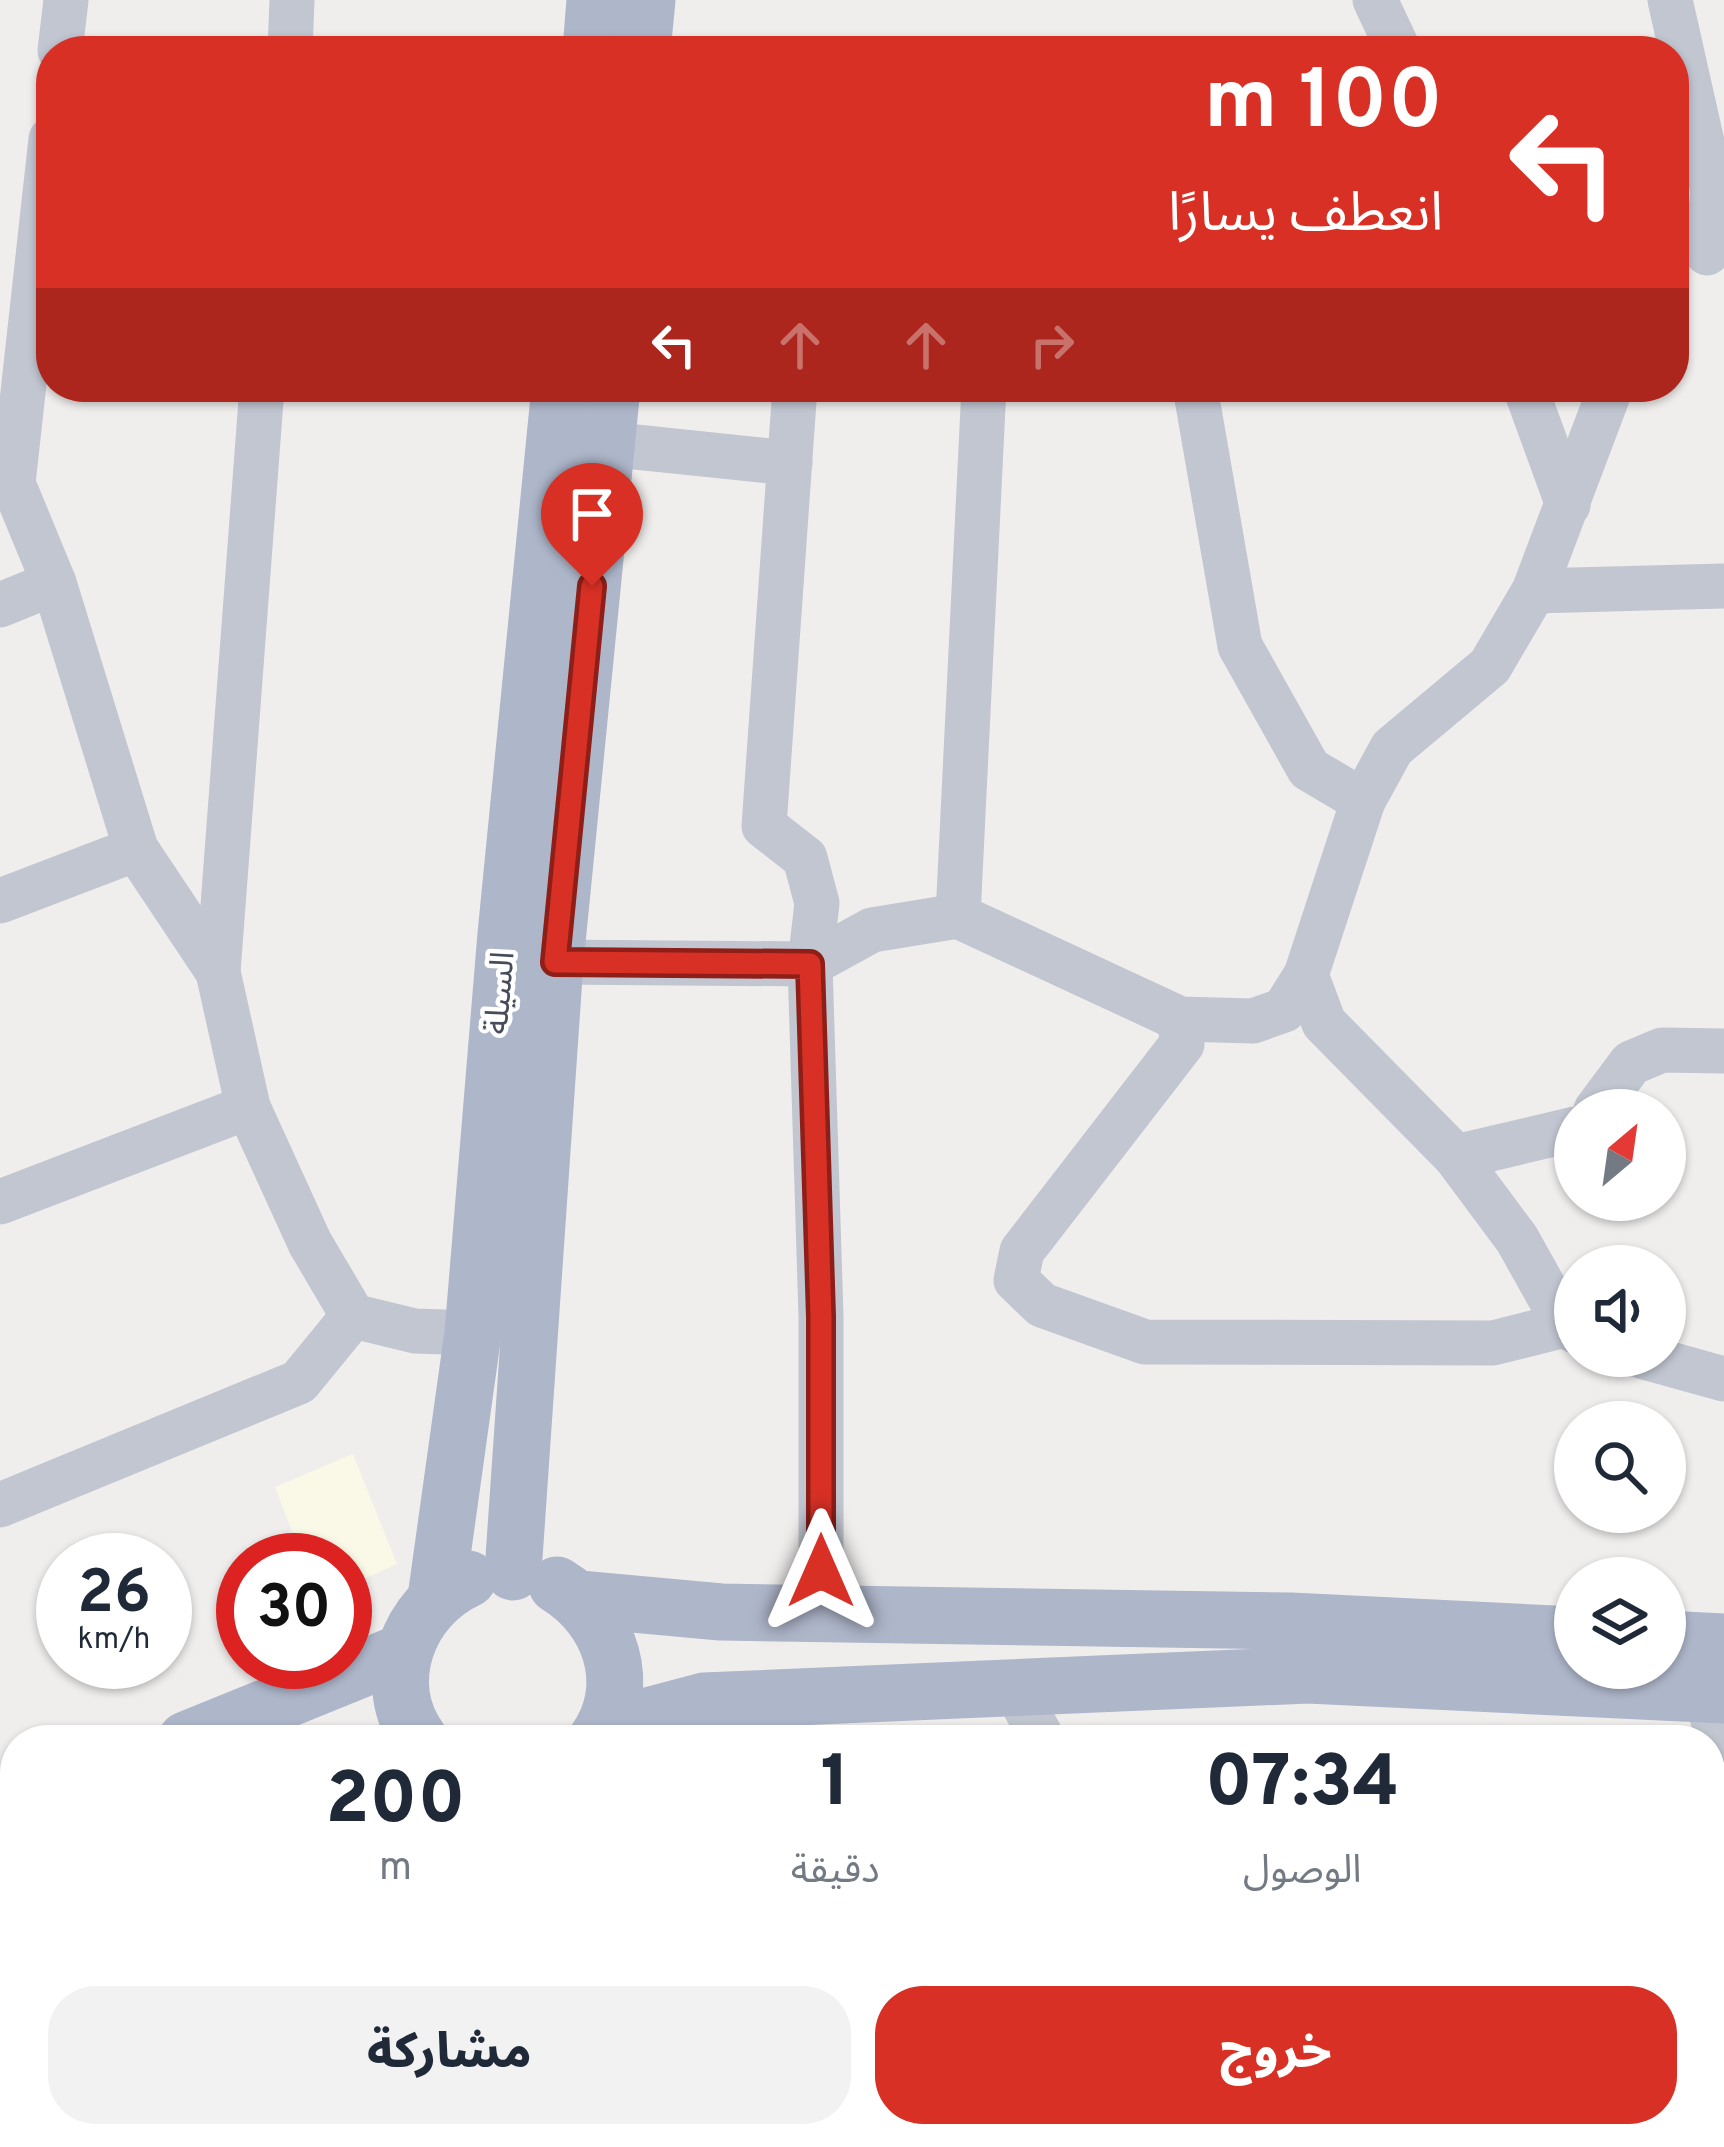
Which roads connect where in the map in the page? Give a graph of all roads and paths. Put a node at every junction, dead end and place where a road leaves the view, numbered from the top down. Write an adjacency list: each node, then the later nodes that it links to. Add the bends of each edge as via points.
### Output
1 (66, 0): 7 (street)
2 (292, 0): 8 (street)
3 (595, 0): 9 (main road)
4 (646, 0): 10 (main road)
5 (1375, 0): 11 (street)
6 (1670, 0): 12 (street)
7 (62, 36)
8 (291, 36)
9 (592, 36)
10 (643, 36)
11 (1393, 36)
12 (1674, 36)
13 (1689, 125): 14 (street, via 1713,191)
14 (1702, 257)
15 (36, 264): 26 (street)
16 (261, 402): 38 (street)
17 (559, 402): 50 (main road, السيلة)
18 (611, 402): 24 (main road, السيلة)
19 (794, 402): 25 (street)
20 (983, 402): 35 (street)
21 (1198, 402): 32 (street, via 1240,646 1310,769)
22 (1531, 402): 27 (street)
23 (1606, 402): 27 (street)
24 (607, 444): 25 (street); 36 (main road, السيلة)
25 (790, 463): 37 (street, via 764,826 805,858 817,903)
26 (7, 467): 28 (street)
27 (1568, 505): 30 (street)
28 (54, 584): 31 (street); 33 (street)
29 (1724, 586): 30 (street)
30 (1534, 591): 32 (street, via 1490,666 1392,748)
31 (0, 605)
32 (1363, 801): 39 (street)
33 (136, 849): 34 (street); 38 (street)
34 (0, 901)
35 (958, 916): 37 (street, via 872,930); 40 (street)
36 (555, 962): 37 (street); 54 (main road, السيلة)
37 (810, 964): 57 (street)
38 (218, 972): 43 (street)
39 (1306, 975): 40 (street, via 1284,1010 1253,1022); 45 (street, via 1324,1023)
40 (1180, 1019): 49 (street, via 1182,1043 1022,1251 1016,1280 1042,1306 1144,1342 1493,1343)
41 (1724, 1051): 42 (street, via 1661,1050 1630,1063)
42 (1611, 1089)
43 (248, 1107): 46 (street); 48 (street)
44 (1554, 1134): 45 (street)
45 (1456, 1157): 47 (street)
46 (0, 1202)
47 (1554, 1301)
48 (353, 1316): 50 (street, via 416,1331); 53 (street, via 299,1382)
49 (1554, 1331)
50 (473, 1333): 55 (main road, السيلة)
51 (1686, 1368): 52 (street)
52 (1724, 1379)
53 (0, 1505)
54 (513, 1572): 55 (main road, via 484,1573); 56 (main road)
55 (436, 1598): 59 (main road)
56 (579, 1599): 57 (main road); 65 (main road, via 602,1625 614,1658 615,1693)
57 (821, 1613): 58 (main road)
58 (1554, 1634)
59 (403, 1652): 63 (main road); 64 (main road)
60 (1686, 1654): 61 (main road)
61 (1718, 1677): 62 (main road, via 1308,1675); 68 (street)
62 (1014, 1688): 66 (main road, via 704,1701); 67 (street)
63 (223, 1725)
64 (406, 1725)
65 (604, 1725)
66 (627, 1725)
67 (1035, 1725)
68 (1721, 1725)

